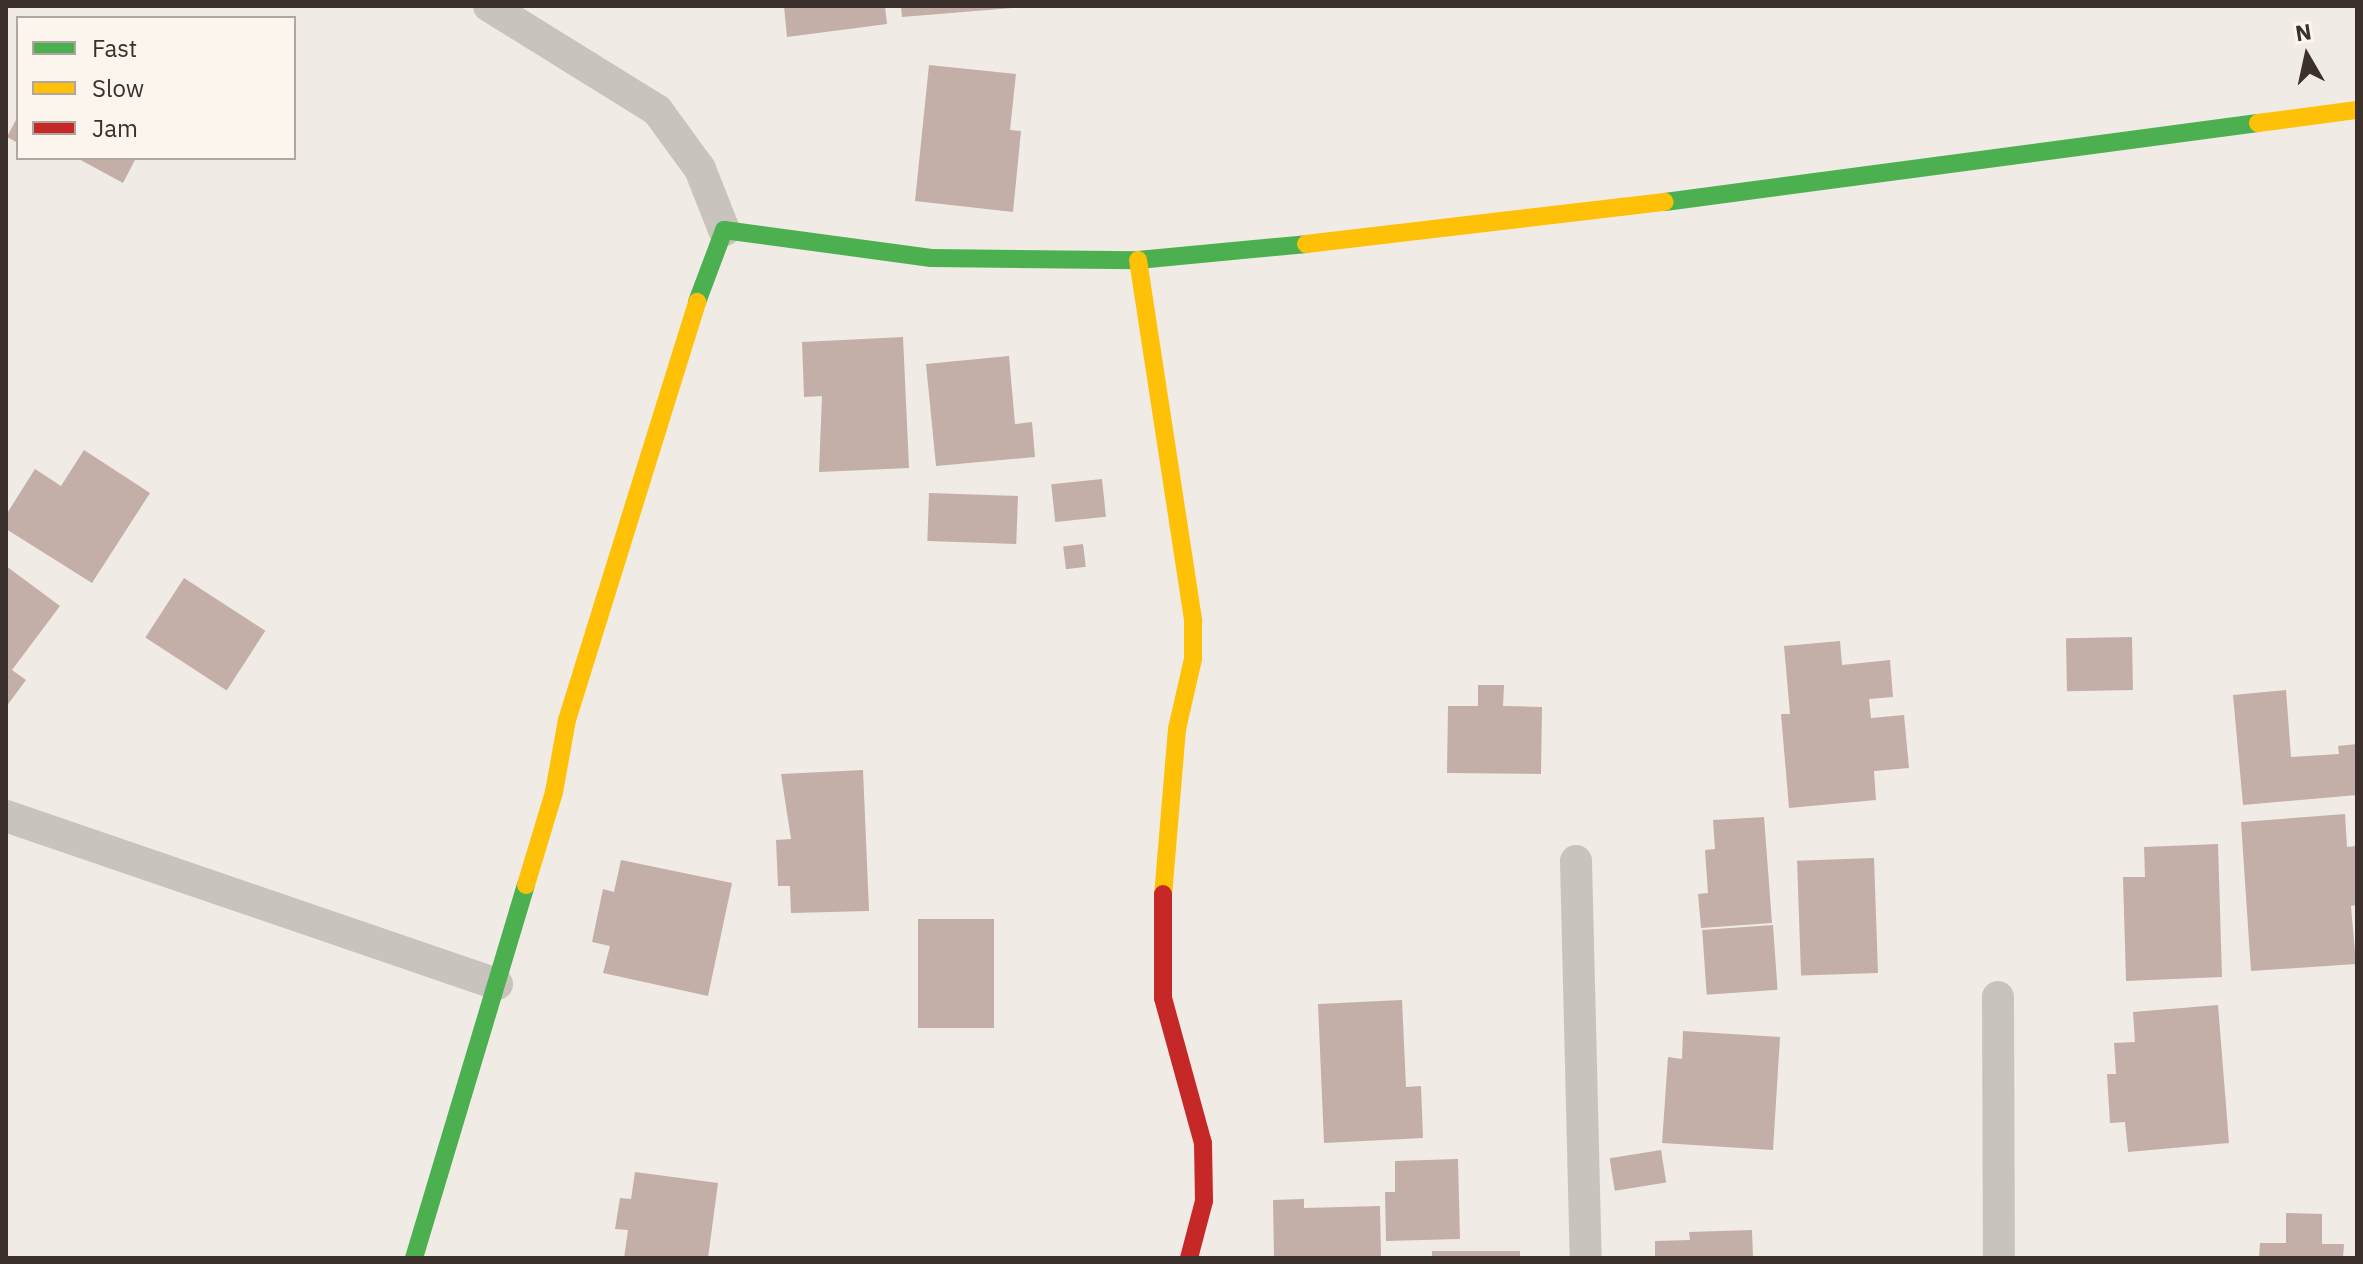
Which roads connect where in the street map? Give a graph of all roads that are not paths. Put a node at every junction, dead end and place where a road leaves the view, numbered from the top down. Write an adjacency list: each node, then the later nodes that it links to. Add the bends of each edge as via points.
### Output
1 (489, 6): 3 (street, via 657,110 700,169)
2 (2357, 110): 4 (street, via 1472,228)
3 (724, 230): 4 (street, via 931,258); 7 (street, via 678,353 567,720 554,792)
4 (1138, 260): 10 (street, via 1193,621 1193,659 1177,729 1160,930 1163,998 1203,1143 1204,1201)
5 (6, 816): 7 (street)
6 (1576, 861): 11 (street)
7 (497, 984): 9 (street)
8 (1998, 997): 12 (street)
9 (414, 1258)
10 (1189, 1258)
11 (1586, 1258)
12 (1999, 1258)

